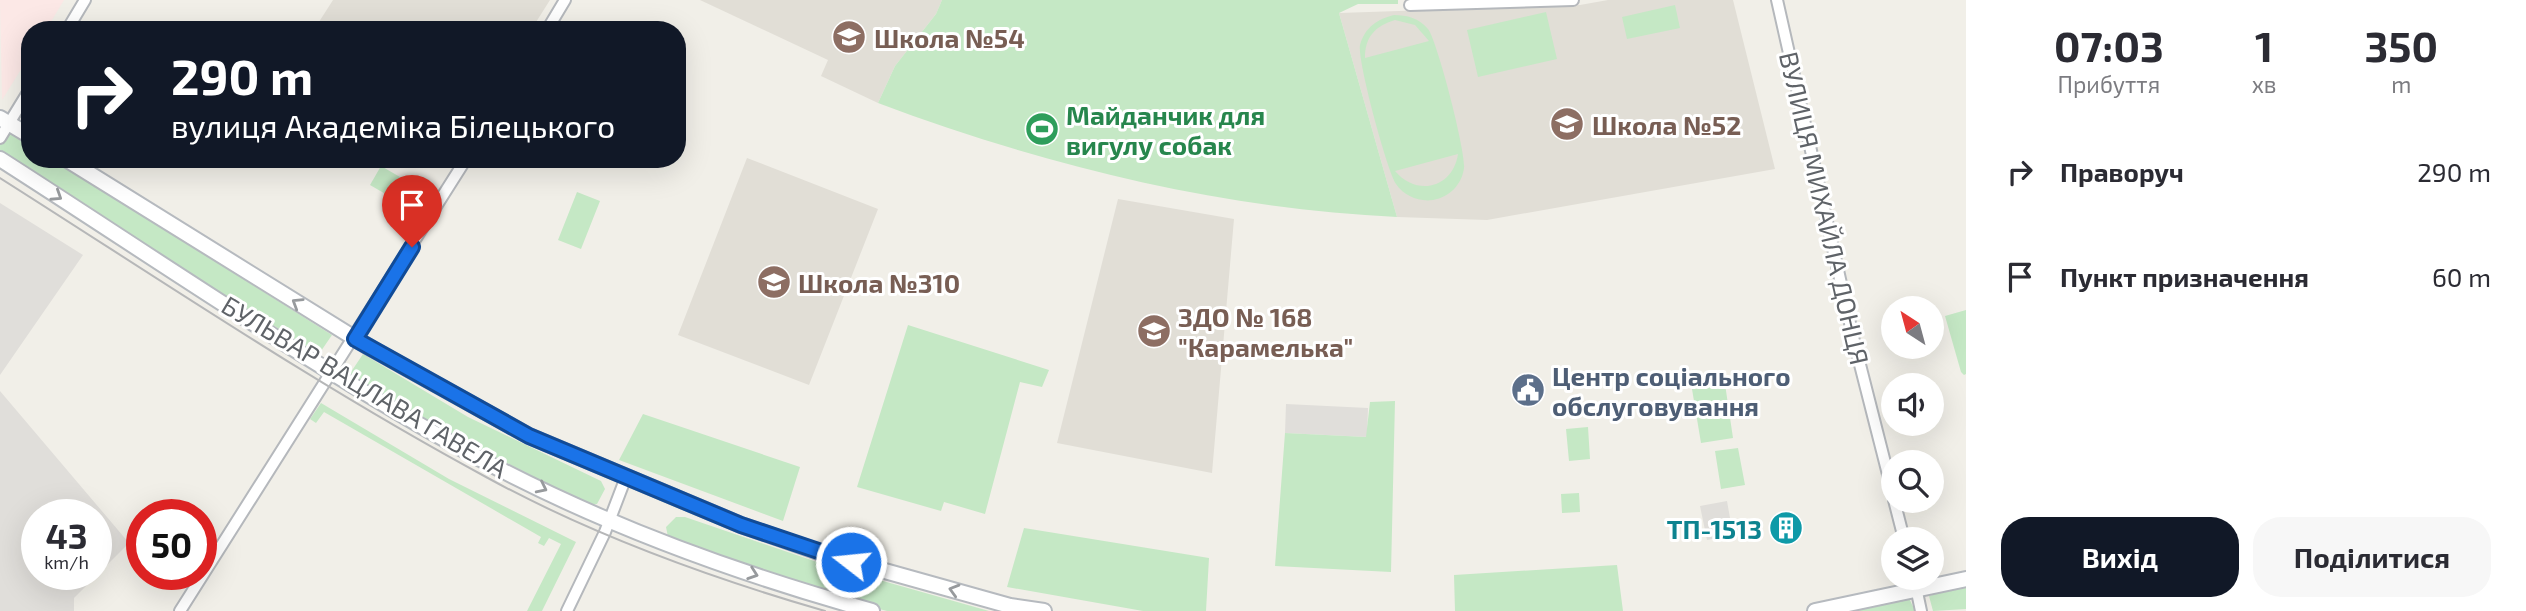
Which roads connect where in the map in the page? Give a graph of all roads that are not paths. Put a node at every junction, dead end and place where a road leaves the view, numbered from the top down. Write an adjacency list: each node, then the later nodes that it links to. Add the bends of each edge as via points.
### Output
1 (86, 0): 6 (street)
2 (565, 0): 7 (street)
3 (1573, 0): 5 (street)
4 (1777, 0): 17 (street, ВУЛИЦЯ МИХАЙЛА ДОНЦЯ)
5 (1410, 5)
6 (73, 21)
7 (552, 21)
8 (21, 100): 9 (street)
9 (4, 120): 10 (main road); 11 (street)
10 (21, 130)
11 (0, 138)
12 (0, 159): 16 (main road, БУЛЬВАР ВАЦЛАВА ГАВЕЛА, one-way to 16)
13 (80, 168): 15 (main road, БУЛЬВАР ВАЦЛАВА ГАВЕЛА, one-way to 13)
14 (460, 168): 15 (street)
15 (355, 339): 16 (street); 18 (main road, БУЛЬВАР ВАЦЛАВА ГАВЕЛА, via 529,436)
16 (332, 373): 19 (main road, БУЛЬВАР ВАЦЛАВА ГАВЕЛА, one-way to 19, via 455,446); 24 (street)
17 (1882, 450)
18 (626, 477): 19 (street); 27 (main road, БУЛЬВАР ВАЦЛАВА ГАВЕЛА, one-way to 18, via 1010,606 824,554)
19 (610, 520): 25 (street); 26 (main road, БУЛЬВАР ВАЦЛАВА ГАВЕЛА, one-way to 26, via 691,553)
20 (1966, 579): 21 (main road)
21 (1944, 581)
22 (1893, 590): 28 (main road)
23 (1916, 590): 29 (street)
24 (180, 611)
25 (567, 611)
26 (872, 611)
27 (1044, 611)
28 (1815, 611)
29 (1921, 611)

